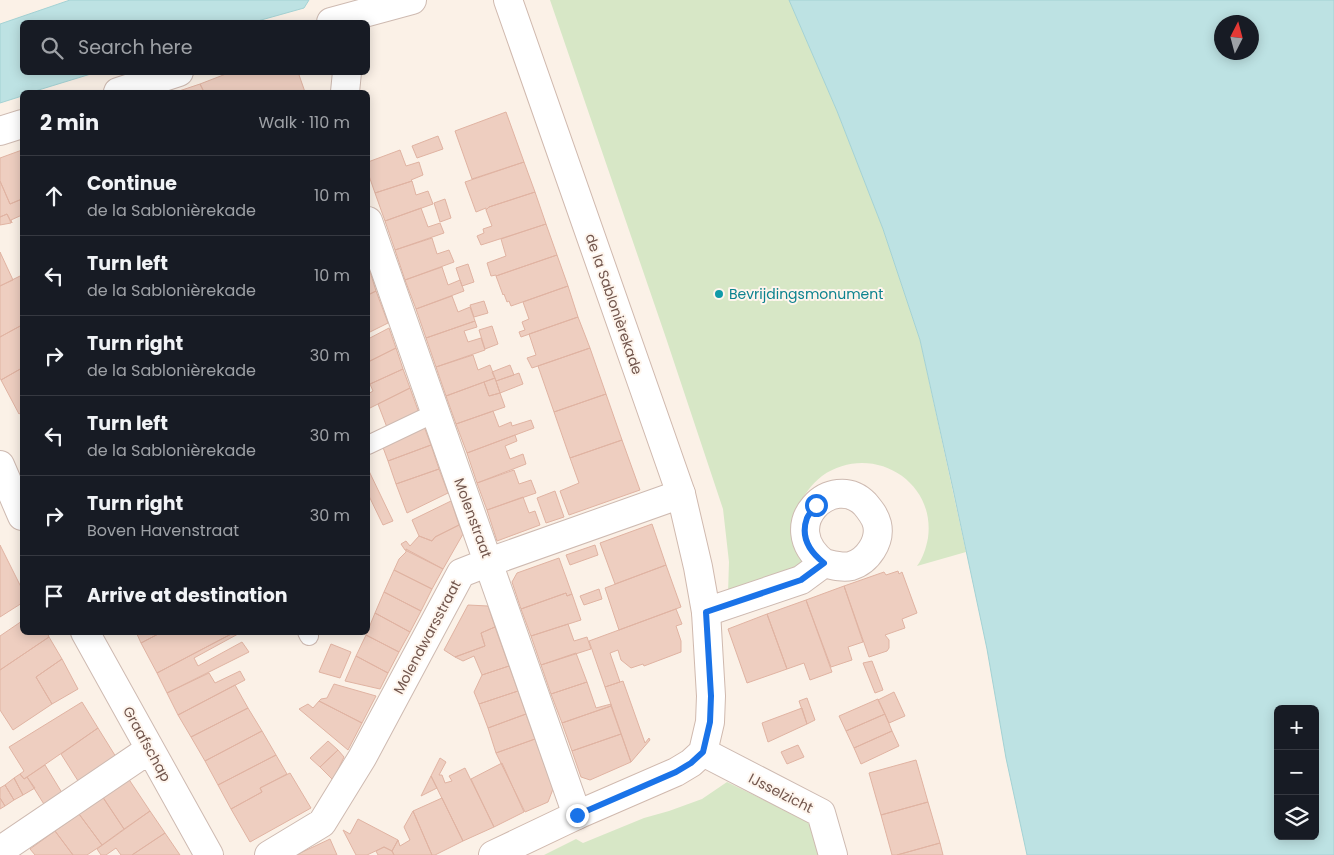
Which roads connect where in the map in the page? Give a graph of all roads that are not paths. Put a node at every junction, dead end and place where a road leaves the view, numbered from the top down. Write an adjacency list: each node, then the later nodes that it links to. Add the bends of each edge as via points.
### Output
1 (412, 0): 3 (street)
2 (508, 0): 14 (street, de la Sablonièrekade)
3 (332, 17)
4 (170, 75): 6 (street)
5 (347, 75): 7 (street)
6 (124, 90)
7 (345, 90)
8 (20, 125): 9 (street)
9 (0, 131)
10 (370, 227): 11 (street, Molenstraat)
11 (436, 413): 12 (lane); 16 (street, Molenstraat)
12 (370, 444)
13 (0, 466): 15 (street)
14 (681, 494): 16 (street, Molendwarsstraat); 18 (street, de la Sablonièrekade)
15 (20, 511)
16 (488, 562): 22 (street, Molenstraat); 25 (street, Molendwarsstraat, via 461,573 362,758 322,823)
17 (824, 563): 18 (street, via 801,580)
18 (706, 612): 21 (street, de la Sablonièrekade, via 711,696 710,722)
19 (87, 635): 20 (street, Graafschap)
20 (150, 749): 23 (street); 24 (street, Graafschap)
21 (703, 752): 22 (street, via 676,772); 27 (street, IJsselzicht, via 821,813)
22 (577, 815): 26 (street)
23 (7, 846)
24 (209, 855)
25 (268, 855)
26 (493, 855)
27 (833, 855)

